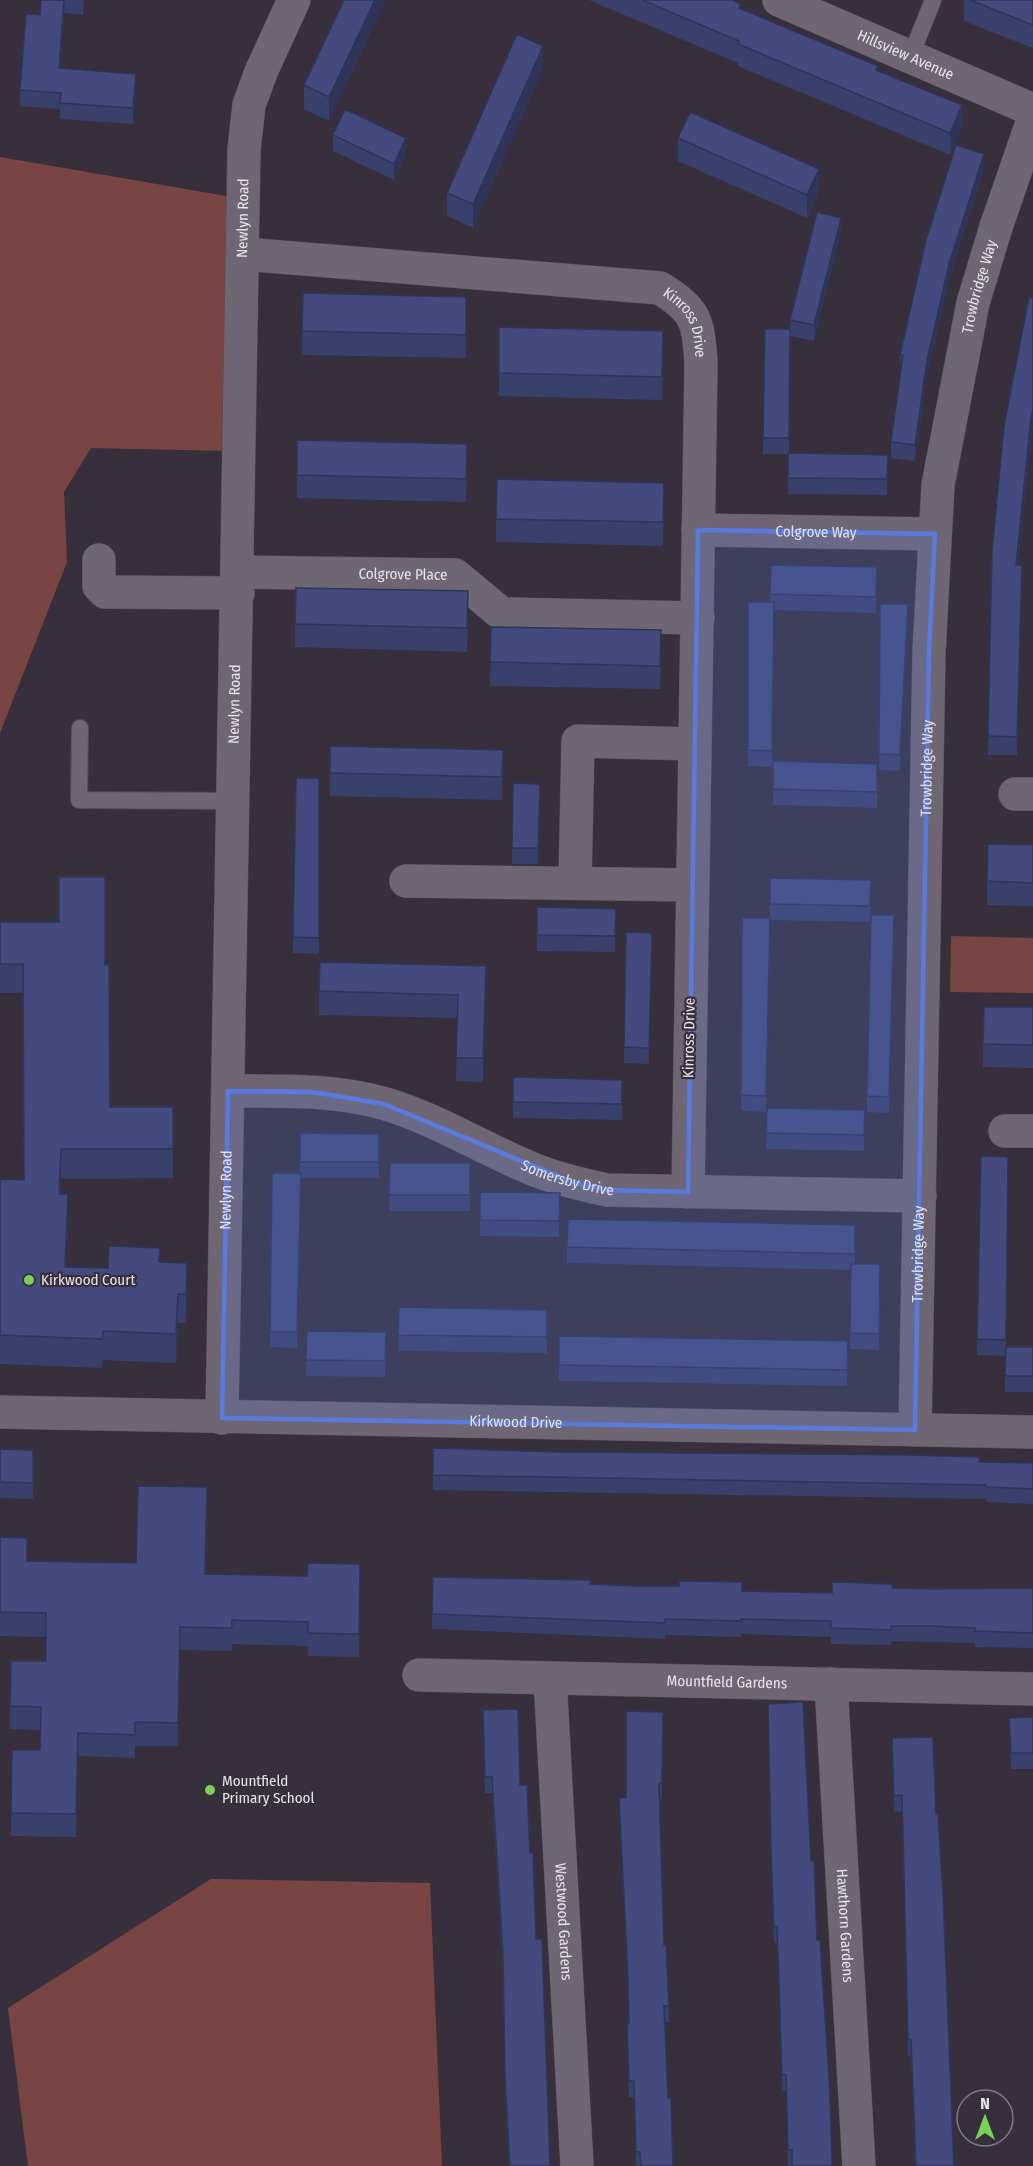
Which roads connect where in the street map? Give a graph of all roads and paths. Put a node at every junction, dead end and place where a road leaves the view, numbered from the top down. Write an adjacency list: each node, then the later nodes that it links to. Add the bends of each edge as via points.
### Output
1 (294, 0): 7 (street, Newlyn Road, via 249,105 244,150)
2 (779, 0): 4 (street, Hillsview Avenue)
3 (933, 0): 4 (lane)
4 (910, 58): 5 (street, Hillsview Avenue)
5 (1033, 110)
6 (1033, 120): 9 (street, Trowbridge Way, via 973,303 938,485)
7 (243, 254): 8 (street, Kinross Drive, via 660,288 684,303 698,328); 11 (street, Newlyn Road)
8 (698, 530): 9 (street, Colgrove Way); 12 (street, Kinross Drive)
9 (935, 534): 21 (street, Trowbridge Way, via 929,652)
10 (99, 560): 11 (street, Colgrove Place, via 99,586 105,592)
11 (238, 582): 12 (street, Colgrove Place, via 455,575 502,614); 15 (street, Newlyn Road)
12 (698, 618): 14 (street, Kinross Drive)
13 (81, 728): 15 (lane, via 79,800)
14 (695, 744): 17 (street, via 578,741); 18 (street, Kinross Drive)
15 (234, 801): 19 (street, Newlyn Road)
16 (406, 881): 17 (street)
17 (575, 883): 18 (street)
18 (692, 885): 20 (street, Kinross Drive)
19 (228, 1091): 20 (street, Somersby Drive, via 313,1092 384,1104 423,1117 529,1168 572,1182 607,1190); 23 (street, Newlyn Road)
20 (687, 1192): 21 (street, Somersby Drive)
21 (920, 1196): 24 (street, Trowbridge Way)
22 (0, 1412): 23 (street, Kirkwood Drive)
23 (222, 1418): 24 (street, Kirkwood Drive)
24 (915, 1430): 25 (street, Kirkwood Drive)
25 (1033, 1432)
26 (419, 1675): 27 (street, Mountfield Gardens)
27 (550, 1678): 28 (street, Mountfield Gardens); 30 (street, Westwood Gardens)
28 (831, 1684): 29 (street, Mountfield Gardens); 31 (street, Hawthorn Gardens)
29 (1033, 1689)
30 (577, 2166)
31 (859, 2166)

